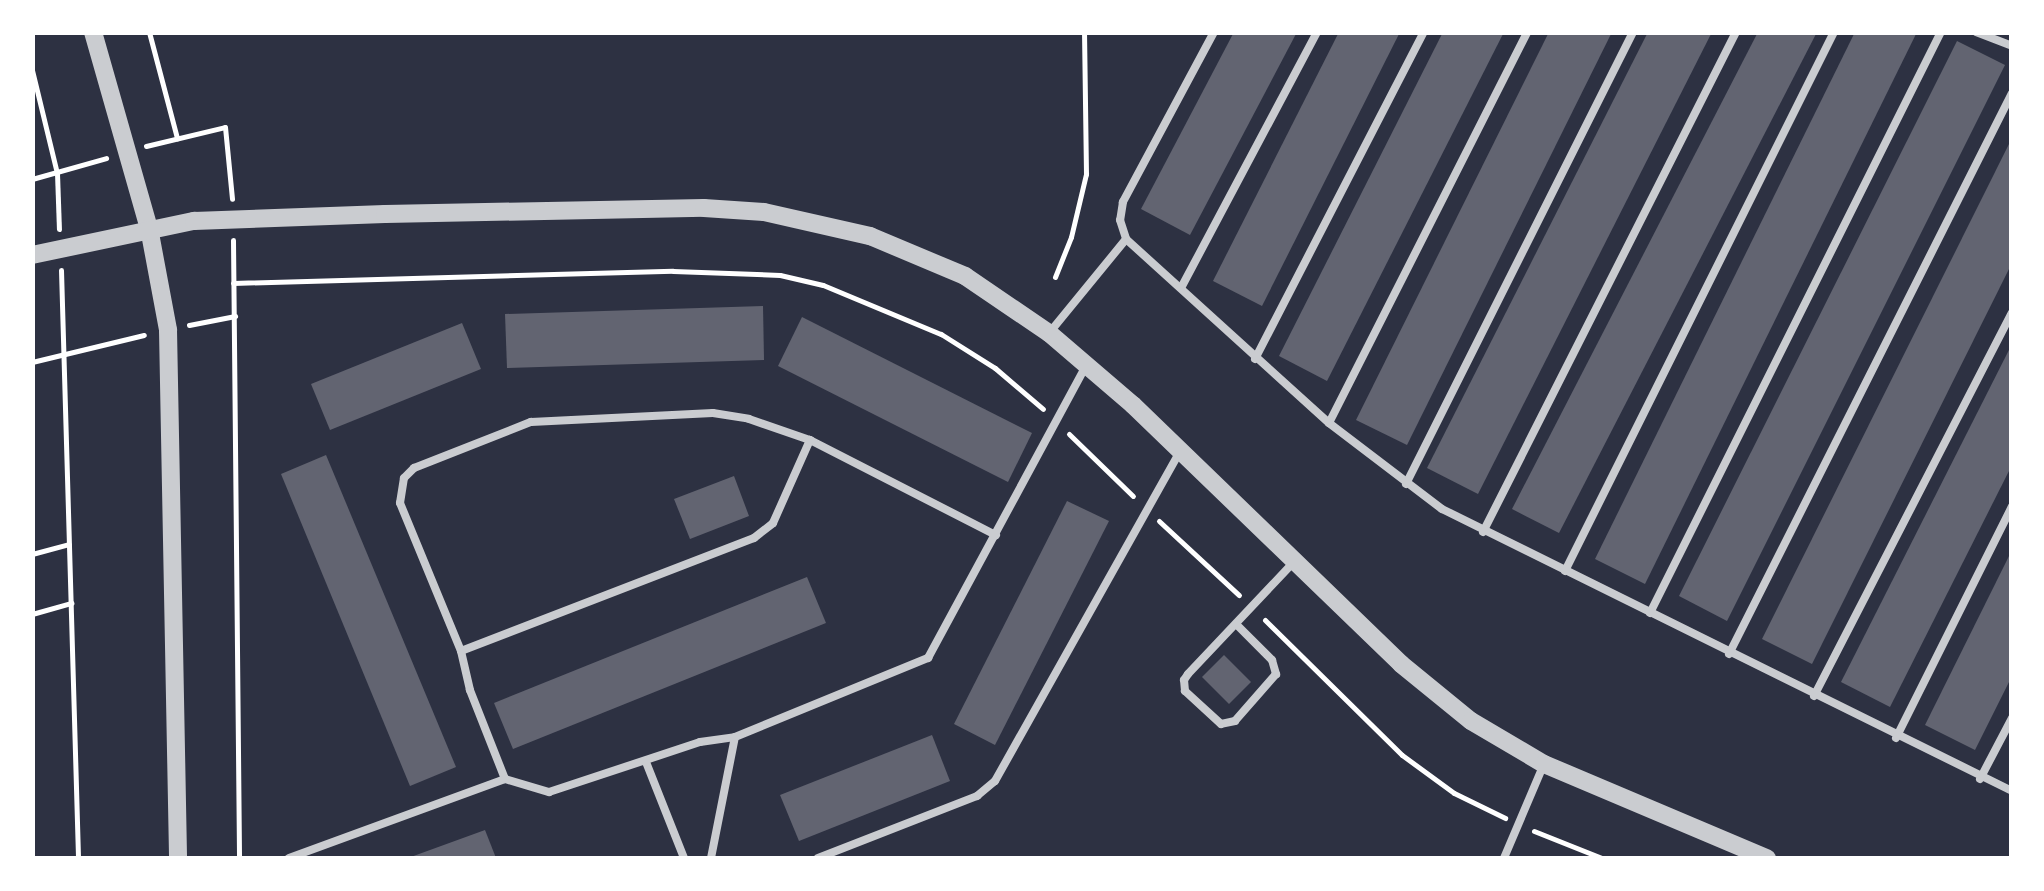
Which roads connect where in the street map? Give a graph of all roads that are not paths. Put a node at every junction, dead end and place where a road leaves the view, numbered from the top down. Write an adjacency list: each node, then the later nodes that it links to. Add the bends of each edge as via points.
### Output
1 (93, 32): 13 (street)
2 (1214, 32): 14 (lane, via 1123,202)
3 (1317, 32): 16 (lane)
4 (1424, 32): 19 (lane)
5 (1527, 32): 21 (lane)
6 (1633, 32): 24 (lane)
7 (1736, 32): 26 (lane)
8 (1834, 32): 29 (lane)
9 (1942, 32): 30 (lane)
10 (1976, 32): 11 (lane)
11 (2012, 46)
12 (2012, 93): 33 (lane)
13 (149, 228): 15 (street); 18 (street, via 232,218 764,212 820,221 916,252 966,276); 43 (street, via 164,290 172,372)
14 (1126, 239): 16 (lane); 18 (lane)
15 (32, 255)
16 (1181, 288): 19 (lane)
17 (2012, 313): 34 (lane)
18 (1050, 333): 20 (street)
19 (1255, 359): 21 (lane)
20 (1086, 364): 23 (street); 27 (lane)
21 (1329, 423): 24 (lane)
22 (810, 440): 27 (lane); 32 (lane, via 773,523 754,538); 32 (lane, via 714,413 531,422 414,468 404,478 400,503)
23 (1180, 451): 28 (street); 47 (lane, via 996,781 978,796)
24 (1406, 484): 26 (lane)
25 (2012, 506): 37 (lane)
26 (1483, 532): 29 (lane)
27 (996, 535): 36 (lane, via 928,658)
28 (1294, 562): 31 (lane); 39 (street, via 1432,691)
29 (1565, 572): 30 (lane)
30 (1650, 613): 33 (lane)
31 (1236, 624): 31 (lane, via 1184,680 1185,692 1221,724 1235,721 1276,674 1272,660)
32 (461, 651): 41 (lane)
33 (1729, 654): 34 (lane)
34 (1814, 696): 37 (lane)
35 (2012, 718): 40 (lane)
36 (735, 737): 38 (lane); 46 (lane)
37 (1896, 738): 40 (lane)
38 (646, 762): 41 (lane, via 549,792); 45 (lane)
39 (1544, 764): 48 (lane); 49 (street)
40 (1980, 779): 42 (lane)
41 (505, 780): 44 (lane)
42 (2012, 791)
43 (178, 858)
44 (289, 858)
45 (684, 858)
46 (711, 858)
47 (818, 858)
48 (1504, 858)
49 (1767, 858)

